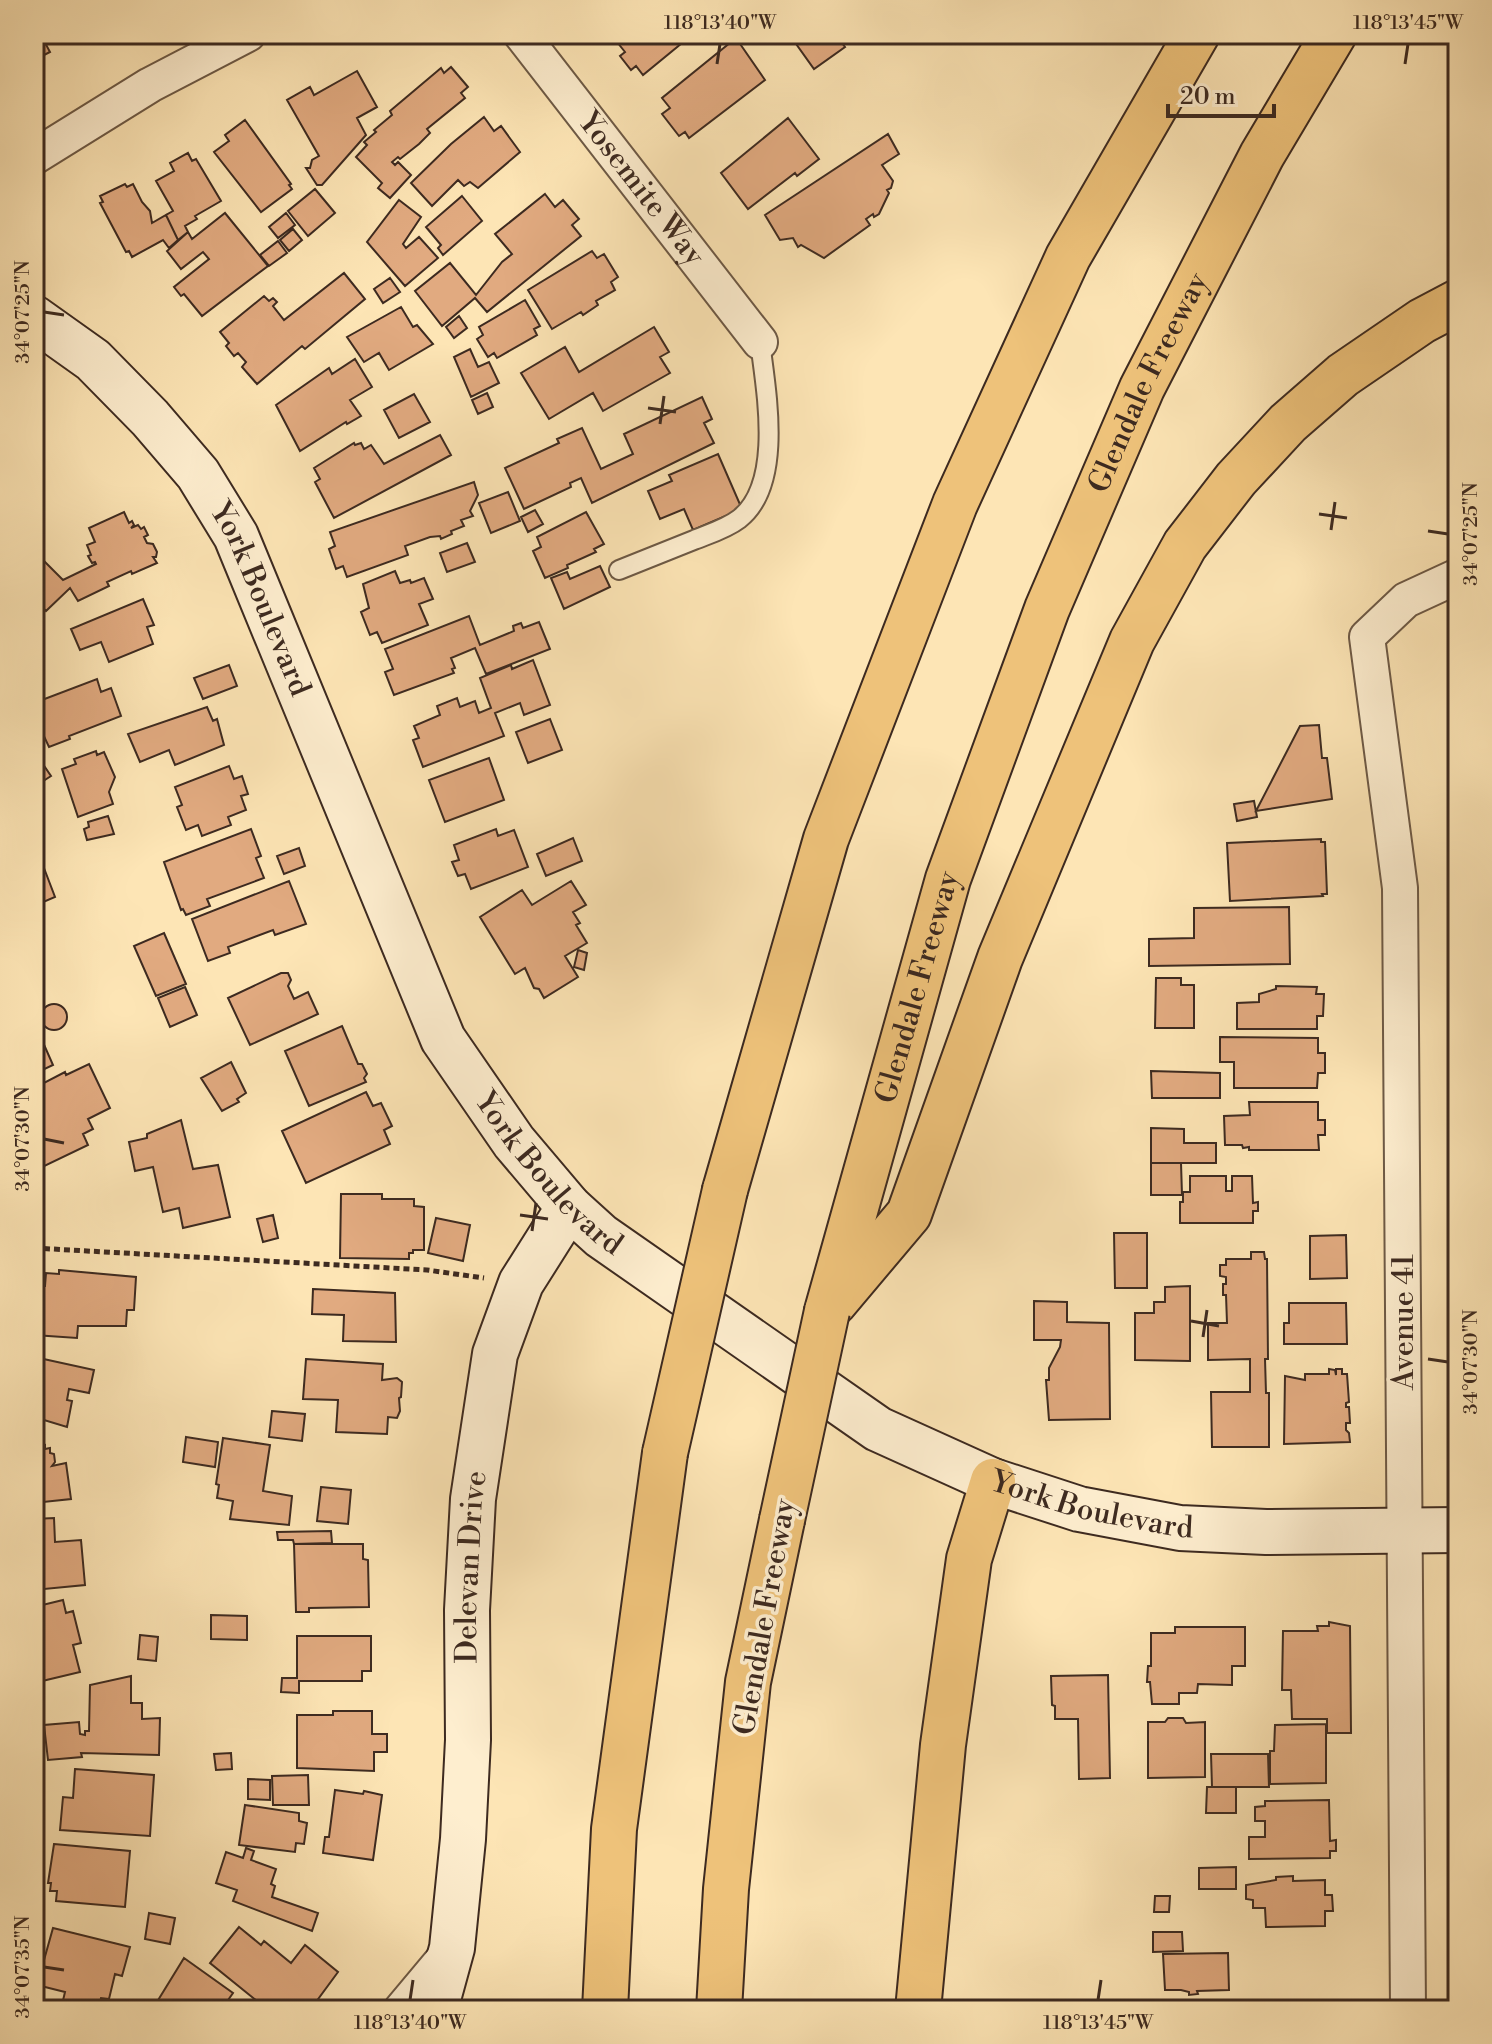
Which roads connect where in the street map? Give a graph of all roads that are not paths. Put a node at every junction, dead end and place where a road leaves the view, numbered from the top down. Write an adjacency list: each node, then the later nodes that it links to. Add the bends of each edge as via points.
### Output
1 (248, 34): 5 (street, via 150,85)
2 (521, 34): 8 (street, Yosemite Way)
3 (1197, 34): 19 (highway, bridge, via 1068,257 955,504 826,839 725,1190 665,1453 614,1829)
4 (1334, 34): 12 (highway, Glendale Freeway, via 1262,155 1142,388 1047,609 948,879)
5 (34, 157)
6 (1458, 302): 12 (highway, via 1343,375 1288,423 1185,545 1132,641 1000,958 909,1214)
7 (34, 318): 11 (street, York Boulevard, via 93,360 150,418 198,474 236,536 443,1039 514,1142)
8 (760, 342): 9 (lane, via 769,440 765,477 750,507 721,529)
9 (619, 570)
10 (1458, 576): 14 (street, Avenue 41, via 1406,600 1367,637 1400,888)
11 (569, 1207): 13 (street, York Boulevard, via 601,1236 878,1429); 16 (street, Delevan Drive, via 521,1283 495,1354 473,1499 468,1740)
12 (837, 1292): 20 (highway, Glendale Freeway, bridge, via 748,1682)
13 (993, 1481): 14 (street, York Boulevard, via 1079,1509 1180,1528); 21 (highway, via 969,1559 943,1745)
14 (1405, 1530): 15 (street, York Boulevard); 22 (street, Avenue 41)
15 (1458, 1530)
16 (452, 1948): 17 (street); 18 (street, Delevan Drive)
17 (401, 2010)
18 (435, 2010)
19 (605, 2010)
20 (719, 2010)
21 (918, 2010)
22 (1408, 2010)

